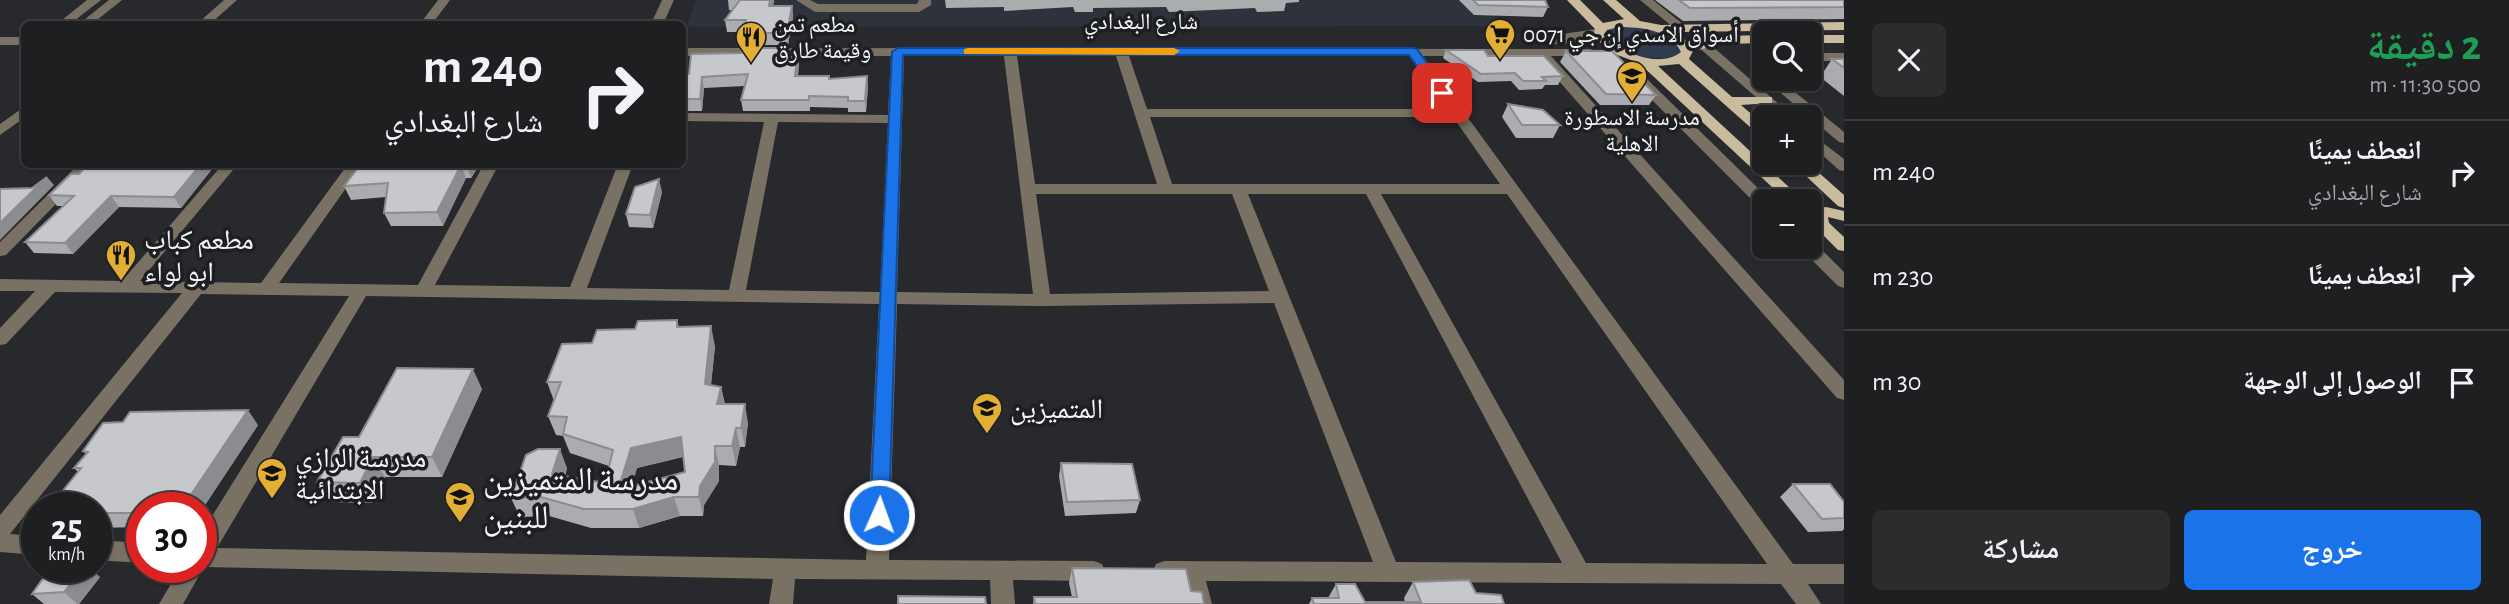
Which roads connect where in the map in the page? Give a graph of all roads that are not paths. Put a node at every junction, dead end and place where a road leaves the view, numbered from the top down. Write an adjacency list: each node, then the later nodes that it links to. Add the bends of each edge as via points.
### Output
1 (95, 0): 11 (street)
2 (116, 0): 12 (street)
3 (231, 0): 13 (street)
4 (444, 0): 14 (street)
5 (668, 0): 15 (street)
6 (802, 0): 7 (street, via 815,8 919,8)
7 (925, 0)
8 (1573, 0): 20 (main road)
9 (1609, 0): 16 (main road)
10 (1646, 0): 19 (street)
11 (67, 21)
12 (89, 21)
13 (206, 21)
14 (428, 21)
15 (658, 21)
16 (1636, 24): 18 (main road); 20 (main road, via 1611,24)
17 (1844, 26): 19 (main road)
18 (1657, 29): 19 (main road); 29 (main road)
19 (1683, 29): 29 (main road)
20 (1600, 30): 28 (street, شارع البغدادي, via 1564,40); 38 (main road, via 1606,45)
21 (1822, 39): 22 (main road)
22 (1844, 39)
23 (0, 41): 24 (street)
24 (21, 41)
25 (686, 41): 27 (street, شارع البغدادي)
26 (1752, 41): 29 (main road)
27 (1213, 46): 28 (street, شارع البغدادي); 31 (street, شارع البغدادي)
28 (1250, 46): 32 (street, شارع البغدادي)
29 (1690, 50): 41 (main road, via 1665,62); 44 (street); 45 (main road)
30 (1010, 51): 31 (street, شارع البغدادي); 37 (street, شارع البغدادي); 67 (street)
31 (1121, 51): 47 (street)
32 (1413, 51): 33 (street, شارع البغدادي); 48 (street)
33 (1540, 51): 38 (street, شارع البغدادي); 94 (street)
34 (0, 52): 35 (street)
35 (21, 52)
36 (686, 52): 37 (street, شارع البغدادي)
37 (898, 52): 54 (street)
38 (1622, 54): 41 (main road)
39 (1822, 57): 40 (street)
40 (1844, 57)
41 (1643, 60): 71 (main road)
42 (1640, 80): 72 (street)
43 (1786, 91): 57 (street)
44 (1767, 100): 45 (main road); 46 (street)
45 (1729, 101): 55 (main road)
46 (1773, 105)
47 (1141, 113): 48 (street); 68 (street)
48 (1457, 113): 66 (street)
49 (21, 114): 51 (street)
50 (21, 115): 56 (street)
51 (0, 116)
52 (686, 117): 53 (street)
53 (772, 118): 54 (street); 89 (street)
54 (896, 119): 91 (street)
55 (1752, 121)
56 (0, 131)
57 (1844, 139)
58 (1822, 148): 59 (street)
59 (1844, 167)
60 (84, 168): 78 (street)
61 (228, 168): 83 (street)
62 (353, 168): 85 (street)
63 (490, 168): 87 (street)
64 (624, 168): 88 (street)
65 (1812, 175): 73 (main road)
66 (1511, 188): 70 (street); 108 (street)
67 (1027, 189): 68 (street); 92 (street)
68 (1166, 189): 69 (street)
69 (1238, 189): 70 (street); 90 (street)
70 (1371, 189): 107 (street)
71 (1783, 189)
72 (1752, 191)
73 (1844, 203)
74 (1822, 213): 75 (main road)
75 (1844, 216)
76 (1822, 226): 77 (main road)
77 (1844, 246)
78 (0, 251)
79 (1821, 259): 80 (street)
80 (1844, 282)
81 (0, 285): 82 (street)
82 (50, 286): 83 (street); 93 (street)
83 (126, 287): 84 (street)
84 (196, 288): 85 (street); 96 (street)
85 (266, 289): 86 (street)
86 (361, 290): 87 (street); 95 (street)
87 (423, 292): 88 (street)
88 (576, 293): 89 (street)
89 (736, 296): 91 (street)
90 (1280, 297): 92 (street); 106 (street)
91 (888, 298): 92 (street); 101 (street)
92 (1042, 300)
93 (0, 339)
94 (1844, 393)
95 (217, 528)
96 (0, 531)
97 (0, 543): 98 (street)
98 (21, 545)
99 (217, 555): 100 (street)
100 (785, 569): 101 (street); 112 (street)
101 (877, 570): 102 (street)
102 (1001, 570): 103 (street); 113 (street)
103 (1110, 571)
104 (1138, 571): 105 (street)
105 (1192, 571): 106 (street); 114 (street)
106 (1388, 572): 107 (street)
107 (1579, 572): 108 (street)
108 (1788, 573): 109 (street); 115 (street)
109 (1844, 574)
110 (183, 583): 111 (street)
111 (171, 604)
112 (781, 604)
113 (1003, 604)
114 (1200, 604)
115 (1809, 604)

